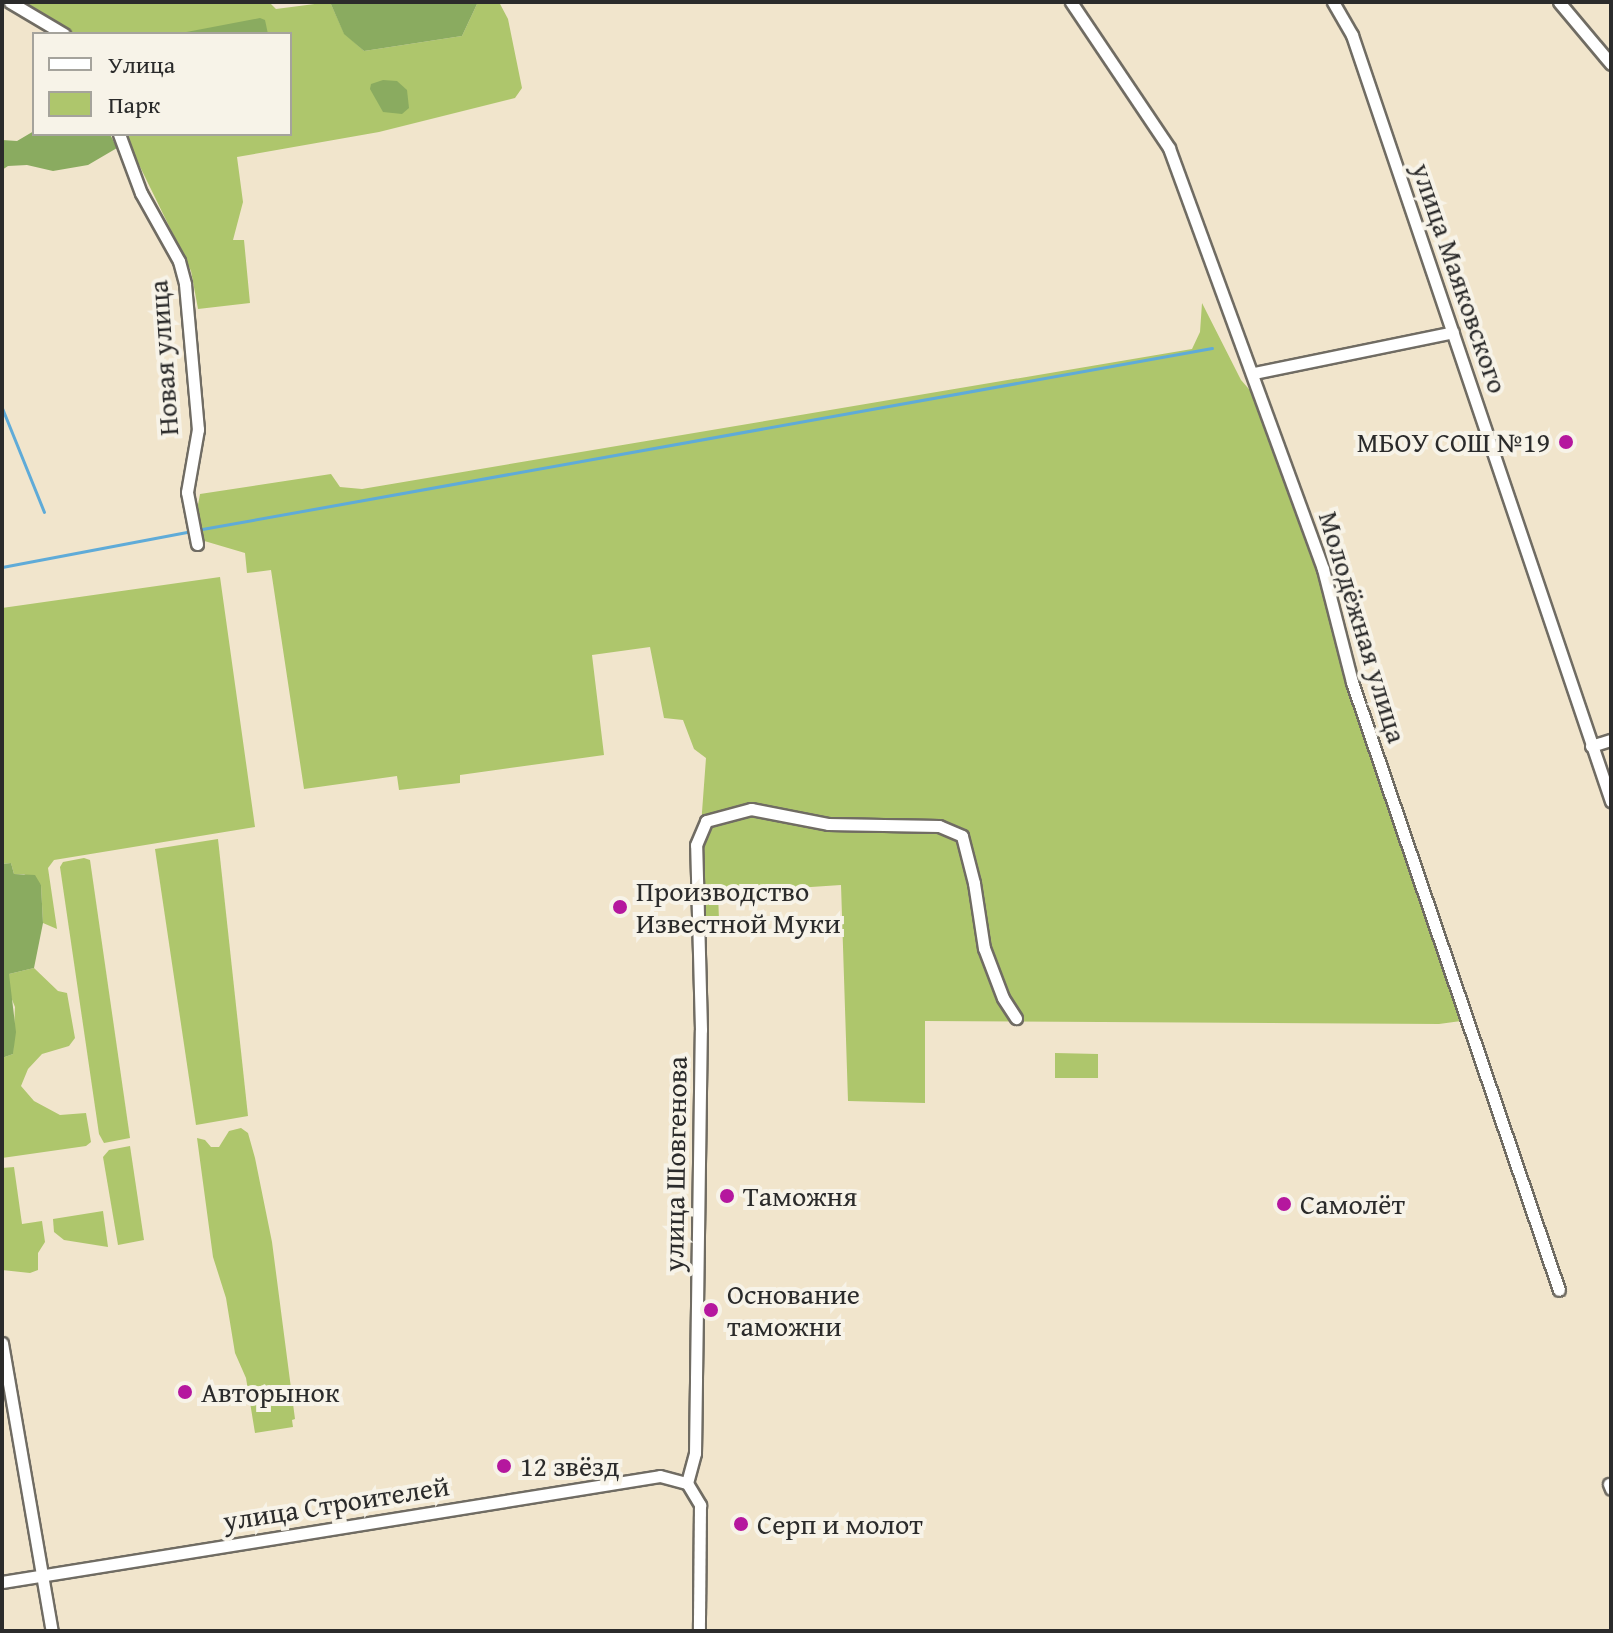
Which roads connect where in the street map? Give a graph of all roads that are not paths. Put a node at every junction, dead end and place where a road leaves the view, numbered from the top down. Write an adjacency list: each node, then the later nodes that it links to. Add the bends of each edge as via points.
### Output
1 (10, 2): 5 (street)
2 (1071, 2): 9 (street, Молодёжная улица, via 1169,148)
3 (1333, 2): 8 (street, улица Маяковского, via 1352,35)
4 (1559, 2): 6 (street)
5 (61, 32)
6 (1611, 64)
7 (120, 136): 10 (street, Новая улица, via 185,284 198,429 187,492)
8 (1453, 332): 9 (street); 12 (street, улица Маяковского)
9 (1254, 373): 15 (street, Молодёжная улица, via 1323,569 1352,682)
10 (197, 544)
11 (1611, 740): 12 (street)
12 (1591, 746): 13 (street, улица Маяковского)
13 (1611, 801)
14 (1016, 1018): 17 (street, улица Шовгенова, via 984,948 962,836 939,826 828,824 751,809 706,821 696,845 701,1030 695,1453)
15 (1559, 1290)
16 (2, 1343): 18 (street)
17 (682, 1481): 18 (street, улица Строителей, via 660,1476); 21 (street, via 695,1491 700,1505)
18 (44, 1575): 19 (street, улица Строителей); 20 (street)
19 (2, 1582)
20 (52, 1631)
21 (699, 1631)

